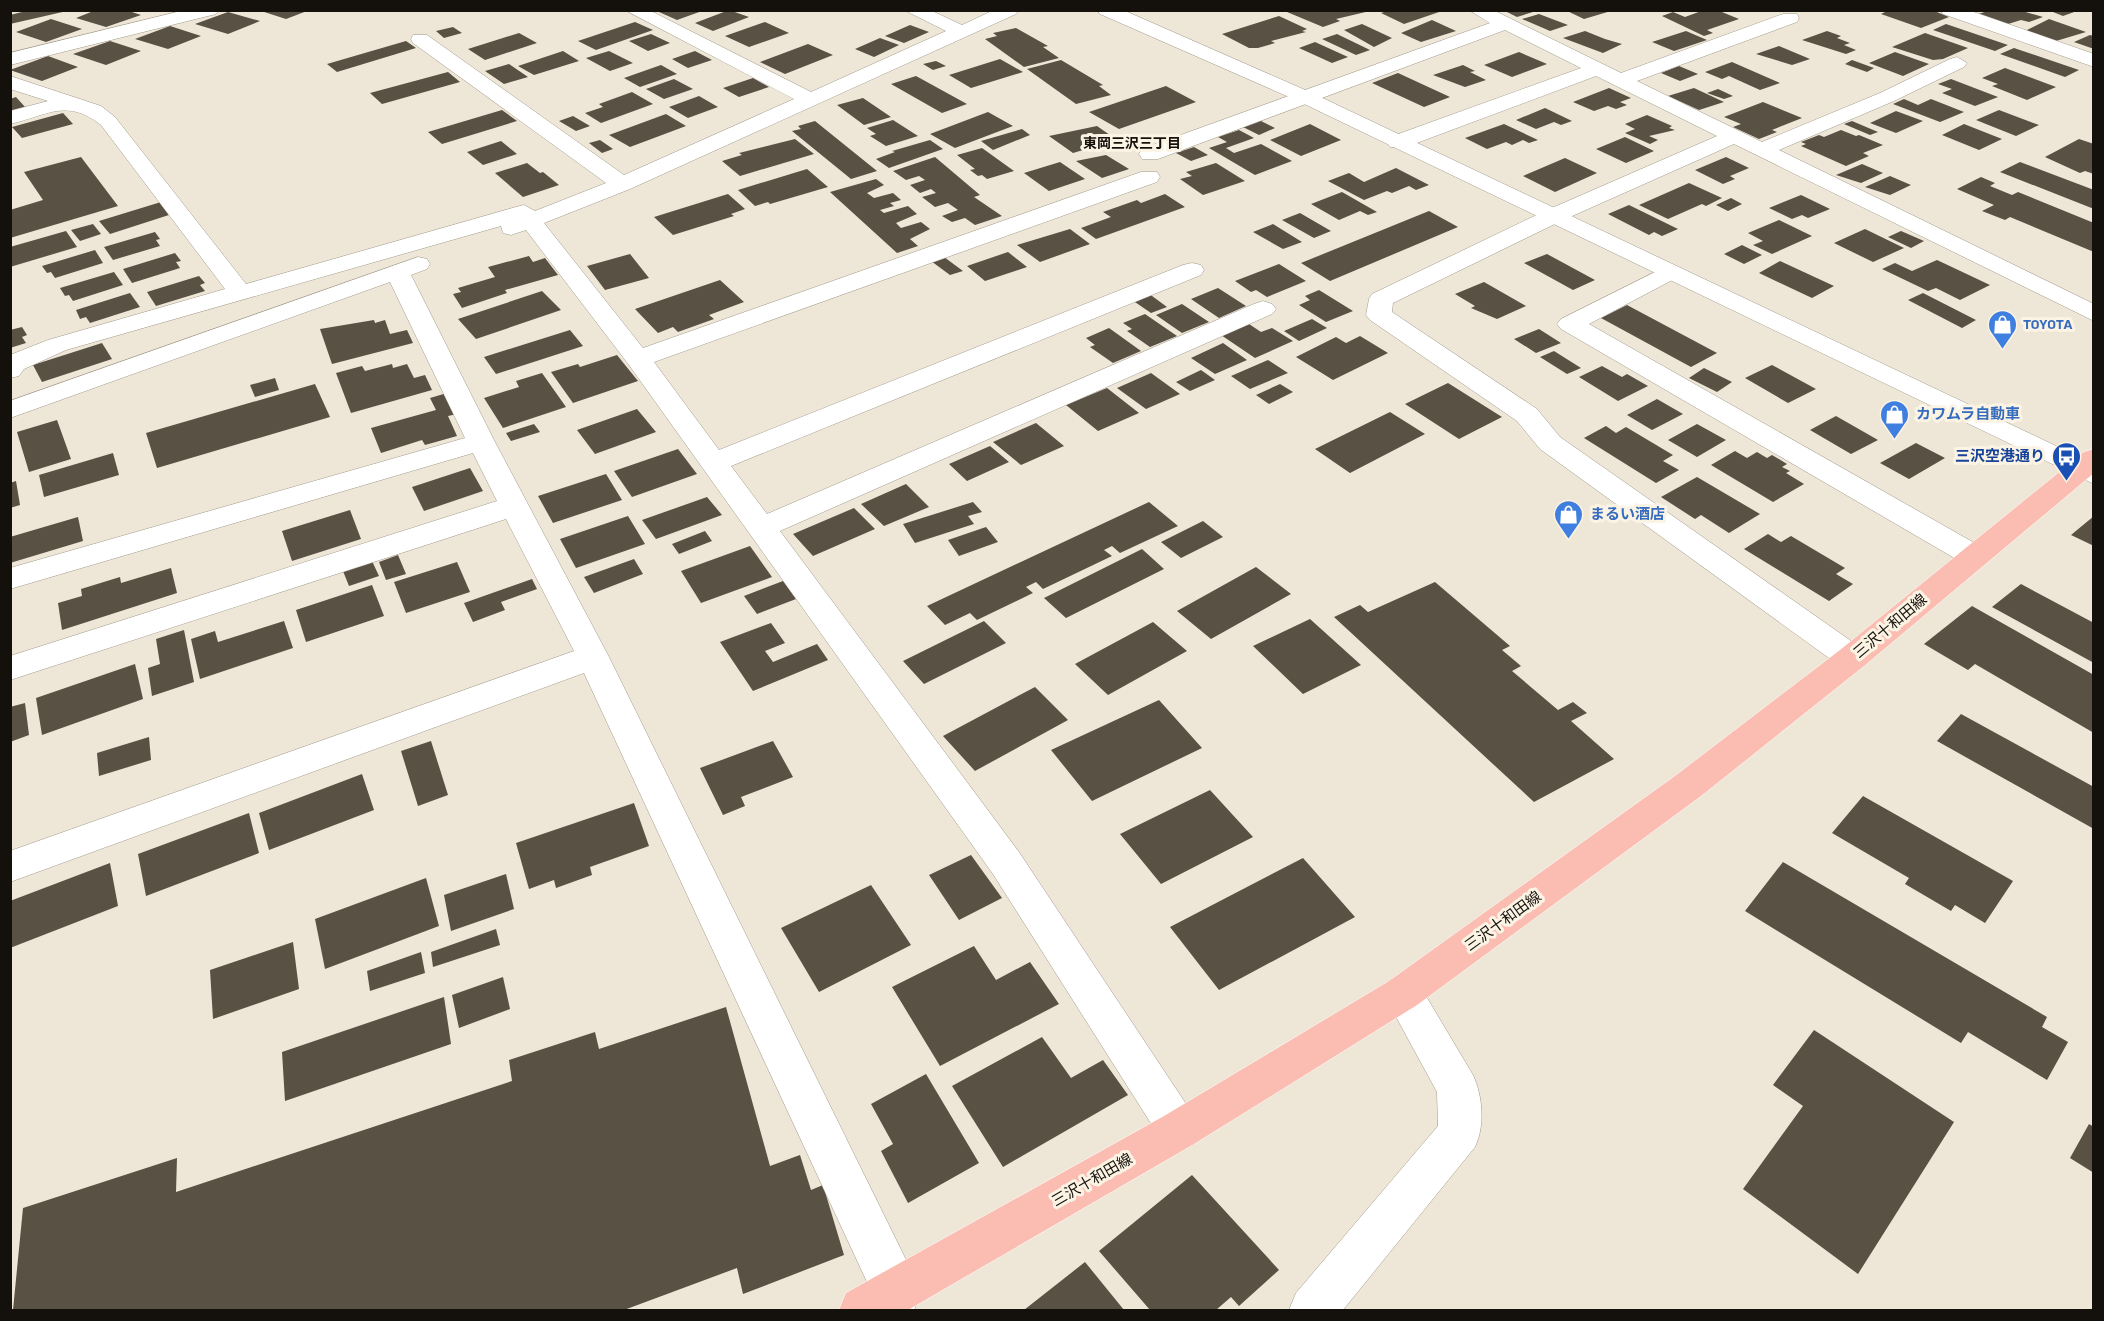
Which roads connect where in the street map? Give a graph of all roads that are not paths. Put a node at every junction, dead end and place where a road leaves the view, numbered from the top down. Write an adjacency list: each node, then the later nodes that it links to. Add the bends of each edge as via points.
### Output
1 (210, 10): 12 (street)
2 (634, 10): 19 (street)
3 (913, 10): 10 (street)
4 (1010, 10): 10 (street)
5 (1106, 10): 18 (street)
6 (1478, 10): 9 (street)
7 (1949, 10): 13 (street)
8 (1790, 18): 16 (street)
9 (1505, 24): 15 (street); 18 (street)
10 (961, 31): 19 (street)
11 (420, 39): 25 (street)
12 (10, 59)
13 (2094, 61)
14 (1958, 63): 24 (street)
15 (1598, 69): 16 (street); 23 (street)
16 (1620, 81): 22 (street)
17 (10, 82): 20 (street)
18 (1305, 97): 23 (street); 34 (street, via 1150,165)
19 (809, 99): 25 (street)
20 (69, 102): 21 (street); 31 (street, via 94,110 108,121)
21 (10, 118)
22 (1733, 137): 24 (street); 26 (street)
23 (1398, 142): 26 (street)
24 (1761, 150): 33 (street)
25 (622, 184): 27 (street)
26 (1552, 216): 30 (street); 45 (street, via 1381,299 1379,315 1527,415 1550,443)
27 (531, 220): 29 (street); 31 (street, via 524,212); 34 (street)
28 (1191, 270): 38 (street)
29 (397, 272): 36 (street); 37 (street)
30 (1670, 272): 39 (street); 42 (street, via 1570,324)
31 (241, 294): 35 (street, via 57,345 15,363)
32 (1263, 309): 41 (street)
33 (2094, 314)
34 (638, 359): 38 (street)
35 (10, 370)
36 (10, 410)
37 (481, 442): 40 (street); 43 (street)
38 (713, 463): 41 (street)
39 (2089, 468): 42 (main road, 三沢十和田線)
40 (514, 506): 44 (street); 46 (street)
41 (760, 528): 49 (street, via 1006,863)
42 (1974, 555): 45 (main road, 三沢十和田線)
43 (10, 579)
44 (593, 657): 47 (street); 50 (street)
45 (1852, 658): 48 (main road, 三沢十和田線, via 1688,786)
46 (10, 668)
47 (10, 867)
48 (1403, 993): 49 (main road, 三沢十和田線); 51 (street, via 1458,1089 1460,1133)
49 (1179, 1130): 50 (main road, 三沢十和田線)
50 (897, 1293): 52 (main road, 三沢十和田線)
51 (1326, 1306)
52 (863, 1311)

